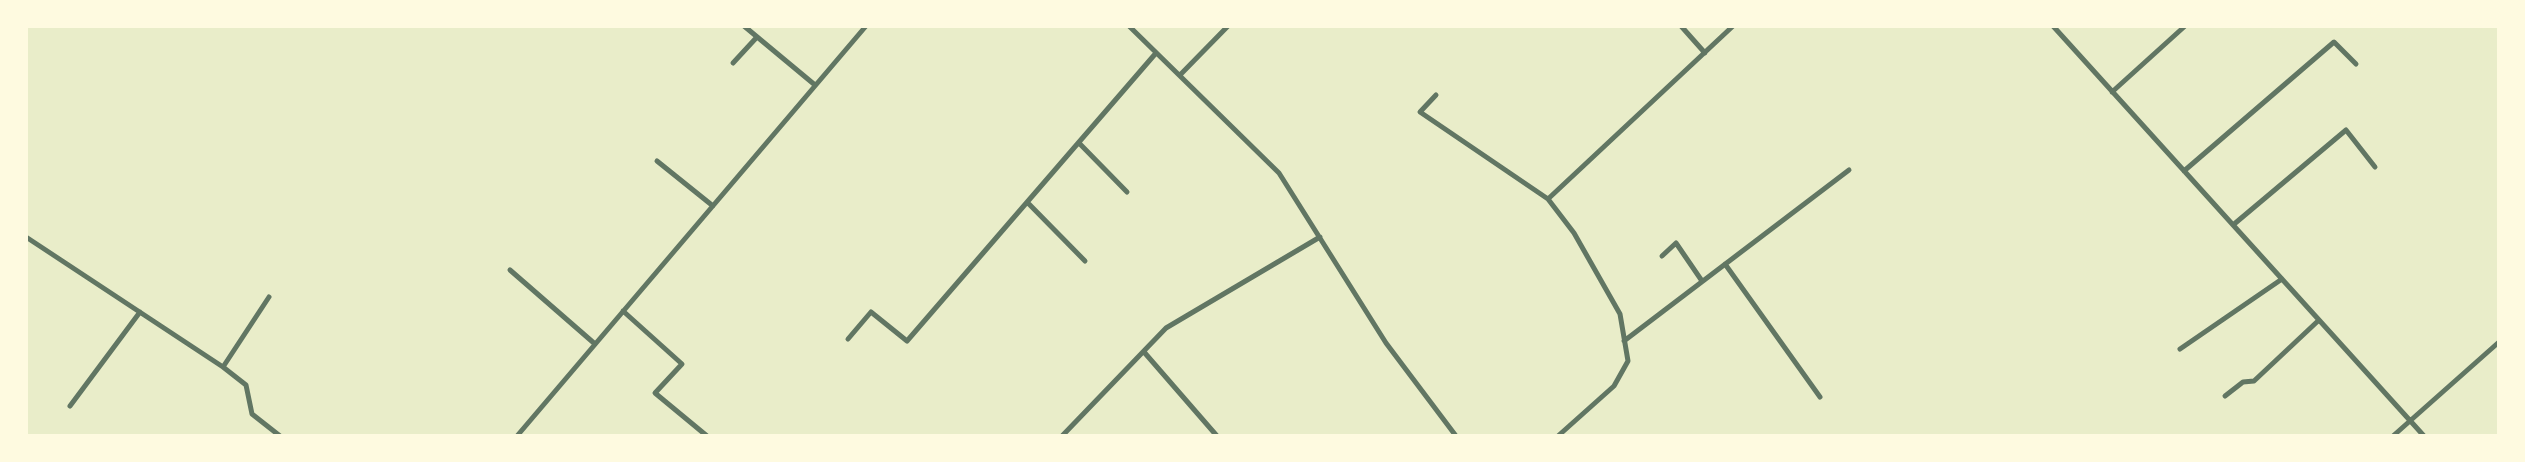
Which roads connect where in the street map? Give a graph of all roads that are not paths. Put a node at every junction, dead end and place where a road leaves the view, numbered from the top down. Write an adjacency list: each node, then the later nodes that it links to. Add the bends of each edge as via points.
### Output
1 (744, 26): 9 (street)
2 (866, 26): 15 (street)
3 (1129, 26): 10 (street)
4 (1228, 26): 14 (street)
5 (1681, 26): 11 (street)
6 (1733, 26): 11 (street)
7 (2053, 26): 16 (street)
8 (2185, 26): 16 (street)
9 (757, 37): 12 (street); 15 (street)
10 (1156, 53): 14 (street); 18 (street)
11 (1704, 53): 24 (street)
12 (733, 63)
13 (2356, 64): 22 (street, via 2334,42)
14 (1180, 76): 29 (street, via 1279,173)
15 (815, 85): 26 (street)
16 (2112, 92): 22 (street)
17 (1436, 94): 24 (street, via 1420,112)
18 (1079, 143): 23 (street); 25 (street)
19 (657, 161): 26 (street)
20 (2375, 167): 27 (street, via 2346,130)
21 (1849, 170): 32 (street)
22 (2184, 171): 27 (street)
23 (1127, 192)
24 (1548, 199): 41 (street, via 1574,233 1620,314)
25 (1027, 202): 31 (street); 40 (street, via 907,341 871,312)
26 (713, 206): 37 (street)
27 (2233, 225): 34 (street)
28 (26, 237): 38 (street)
29 (1320, 237): 45 (street, via 1166,328); 56 (street, via 1386,343)
30 (1662, 256): 35 (street, via 1676,243)
31 (1086, 261)
32 (1724, 264): 35 (street); 48 (street)
33 (510, 270): 43 (street)
34 (2282, 279): 39 (street); 44 (street)
35 (1702, 281): 41 (street)
36 (269, 297): 46 (street)
37 (623, 311): 43 (street); 53 (street, via 682,364 655,393)
38 (140, 312): 46 (street); 49 (street)
39 (2319, 320): 47 (street, via 2254,381 2243,382); 50 (street)
40 (848, 339)
41 (1624, 341): 57 (street, via 1628,361 1614,386)
42 (2499, 342): 50 (street)
43 (596, 344): 52 (street)
44 (2180, 349)
45 (1144, 352): 54 (street); 55 (street)
46 (223, 367): 51 (street, via 246,385 252,414)
47 (2225, 396)
48 (1820, 397)
49 (70, 406)
50 (2410, 421): 58 (street); 59 (street)
51 (280, 436)
52 (517, 436)
53 (707, 436)
54 (1062, 436)
55 (1217, 436)
56 (1456, 436)
57 (1558, 436)
58 (2393, 436)
59 (2424, 436)

